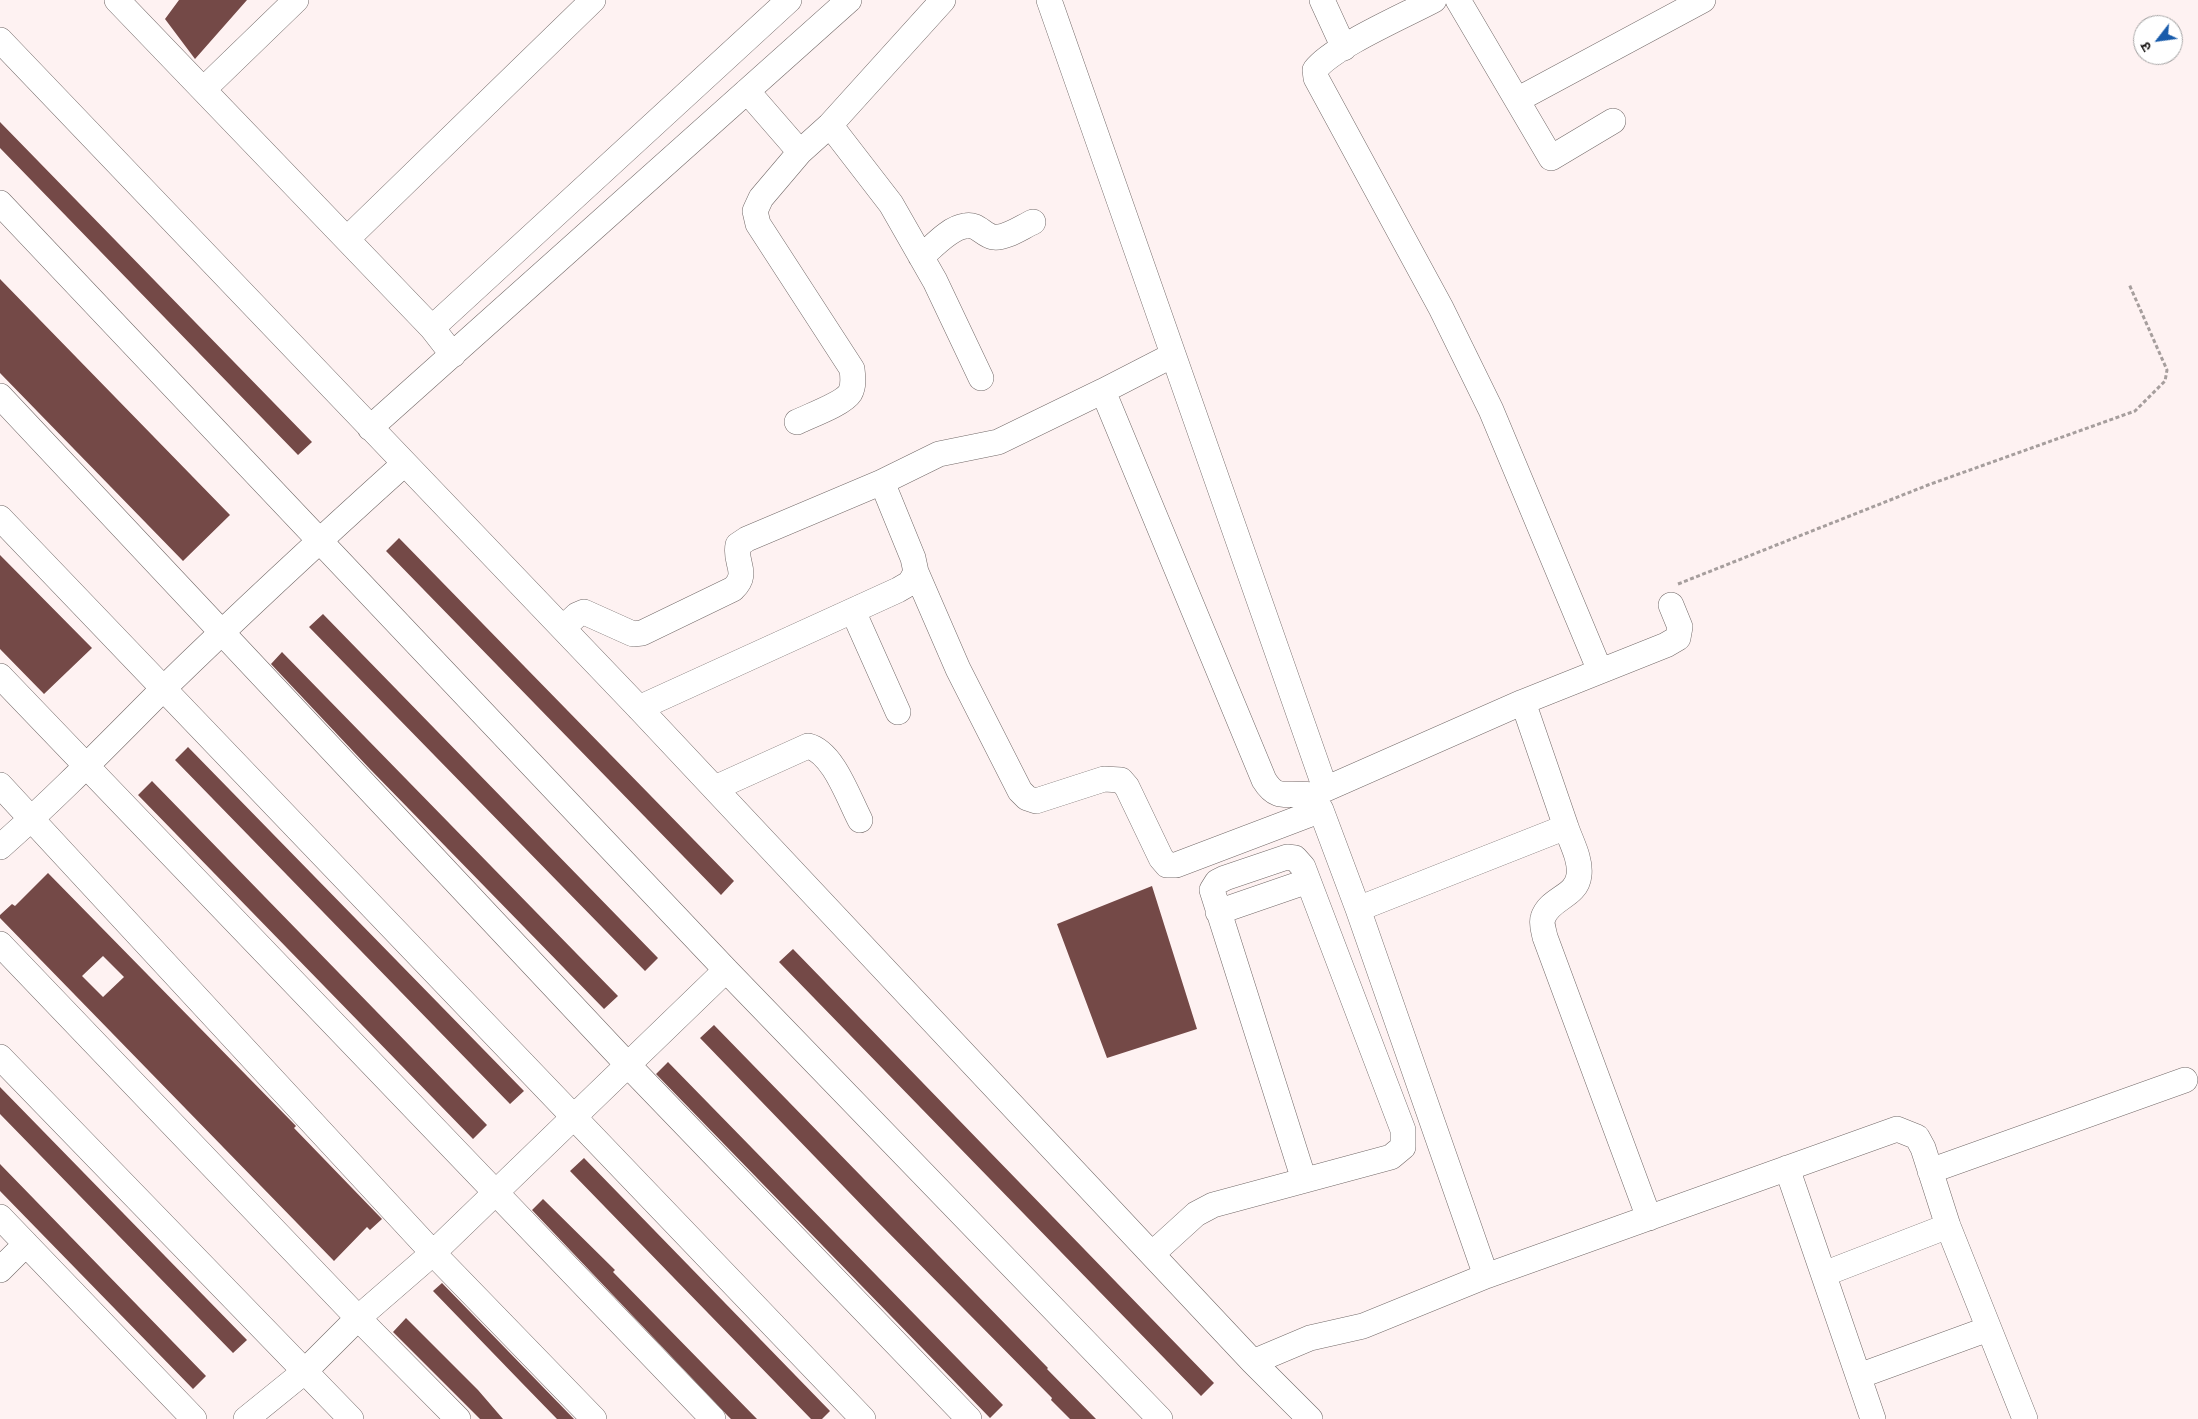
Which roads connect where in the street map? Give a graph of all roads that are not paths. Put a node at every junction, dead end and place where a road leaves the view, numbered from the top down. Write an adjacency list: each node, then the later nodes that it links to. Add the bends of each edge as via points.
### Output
1 (117, 0): 14 (street)
2 (296, 0): 14 (street)
3 (593, 0): 22 (street)
4 (789, 0): 24 (street)
5 (849, 0): 15 (street)
6 (944, 0): 18 (street)
7 (1049, 0): 26 (street)
8 (1322, 0): 13 (street)
9 (1434, 0): 13 (street)
10 (1458, 0): 16 (street)
11 (1687, 3): 16 (street)
12 (0, 40): 31 (street)
13 (1344, 48): 41 (street, via 1321,62 1315,70 1316,78 1441,308 1491,410)
14 (204, 89): 22 (street)
15 (747, 91): 19 (street); 25 (street)
16 (1518, 100): 17 (street, via 1551,158)
17 (1612, 121)
18 (830, 125): 19 (street); 23 (street, via 879,186)
19 (800, 152): 30 (street, via 761,198 755,211 758,224 852,369 853,381 850,394)
20 (0, 203): 35 (street)
21 (1033, 222): 23 (street, via 992,237 974,226 965,226)
22 (347, 239): 24 (street)
23 (921, 256): 27 (street)
24 (432, 328): 25 (street)
25 (454, 355): 31 (street)
26 (1172, 355): 28 (street); 50 (street)
27 (981, 378)
28 (1103, 390): 33 (street, via 998,442 939,454); 50 (street, via 1264,780 1271,791 1283,795 1299,793)
29 (0, 396): 40 (street)
30 (796, 422)
31 (370, 428): 32 (street)
32 (404, 464): 35 (street); 39 (street)
33 (882, 482): 36 (street); 39 (street, via 738,544 742,575 733,589 642,633 633,634 584,612)
34 (0, 518): 43 (street)
35 (320, 540): 40 (street); 57 (street)
36 (916, 572): 38 (street, via 910,583); 50 (street, via 958,669 1020,791 1027,798 1036,801 1104,779 1121,780 1127,786 1161,858 1167,865 1176,865)
37 (1671, 604): 41 (street, via 1680,627 1678,638)
38 (853, 610): 45 (street); 46 (street)
39 (563, 628): 45 (street)
40 (221, 634): 43 (street); 59 (street)
41 (1600, 671): 44 (street)
42 (0, 676): 47 (street)
43 (163, 690): 47 (street); 61 (street)
44 (1523, 702): 50 (street); 53 (street)
45 (639, 708): 49 (street)
46 (898, 712)
47 (87, 767): 51 (street); 65 (street)
48 (0, 785): 51 (street)
49 (715, 788): 52 (street, via 808,746 827,757); 71 (street)
50 (1319, 798): 55 (street)
51 (32, 819): 54 (street); 70 (street)
52 (860, 820)
53 (1566, 827): 55 (street); 67 (street, via 1579,876 1575,888 1549,906 1542,919 1544,937)
54 (0, 847)
55 (1358, 909): 74 (street)
56 (0, 944): 75 (street)
57 (726, 970): 59 (street); 88 (street)
58 (0, 1057): 78 (street)
59 (627, 1064): 61 (street); 87 (street)
60 (2185, 1080): 63 (street)
61 (573, 1118): 65 (street); 86 (street)
62 (1787, 1168): 63 (street, via 1897,1129 1917,1137); 67 (street); 73 (street)
63 (1930, 1171): 68 (street)
64 (1304, 1180): 64 (street, via 1391,1157 1403,1147 1403,1130 1303,867 1296,858 1288,858 1225,878 1212,890); 71 (street, via 1213,1205 1196,1214)
65 (496, 1194): 70 (street); 85 (street)
66 (0, 1217): 69 (street)
67 (1649, 1218): 74 (street)
68 (1948, 1226): 73 (street); 76 (street)
69 (26, 1244): 72 (street); 80 (street)
70 (433, 1253): 75 (street); 84 (street)
71 (1152, 1254): 77 (street)
72 (0, 1270)
73 (1824, 1274): 79 (street)
74 (1486, 1276): 77 (street, via 1363,1326 1310,1338)
75 (358, 1318): 78 (street); 83 (street)
76 (1988, 1329): 79 (street); 91 (street)
77 (1253, 1362): 89 (street)
78 (304, 1372): 81 (street); 82 (street)
79 (1859, 1376): 90 (street)
80 (194, 1419)
81 (246, 1419)
82 (351, 1419)
83 (458, 1419)
84 (594, 1419)
85 (714, 1419)
86 (862, 1419)
87 (969, 1419)
88 (1160, 1419)
89 (1310, 1419)
90 (1873, 1419)
91 (2025, 1419)

